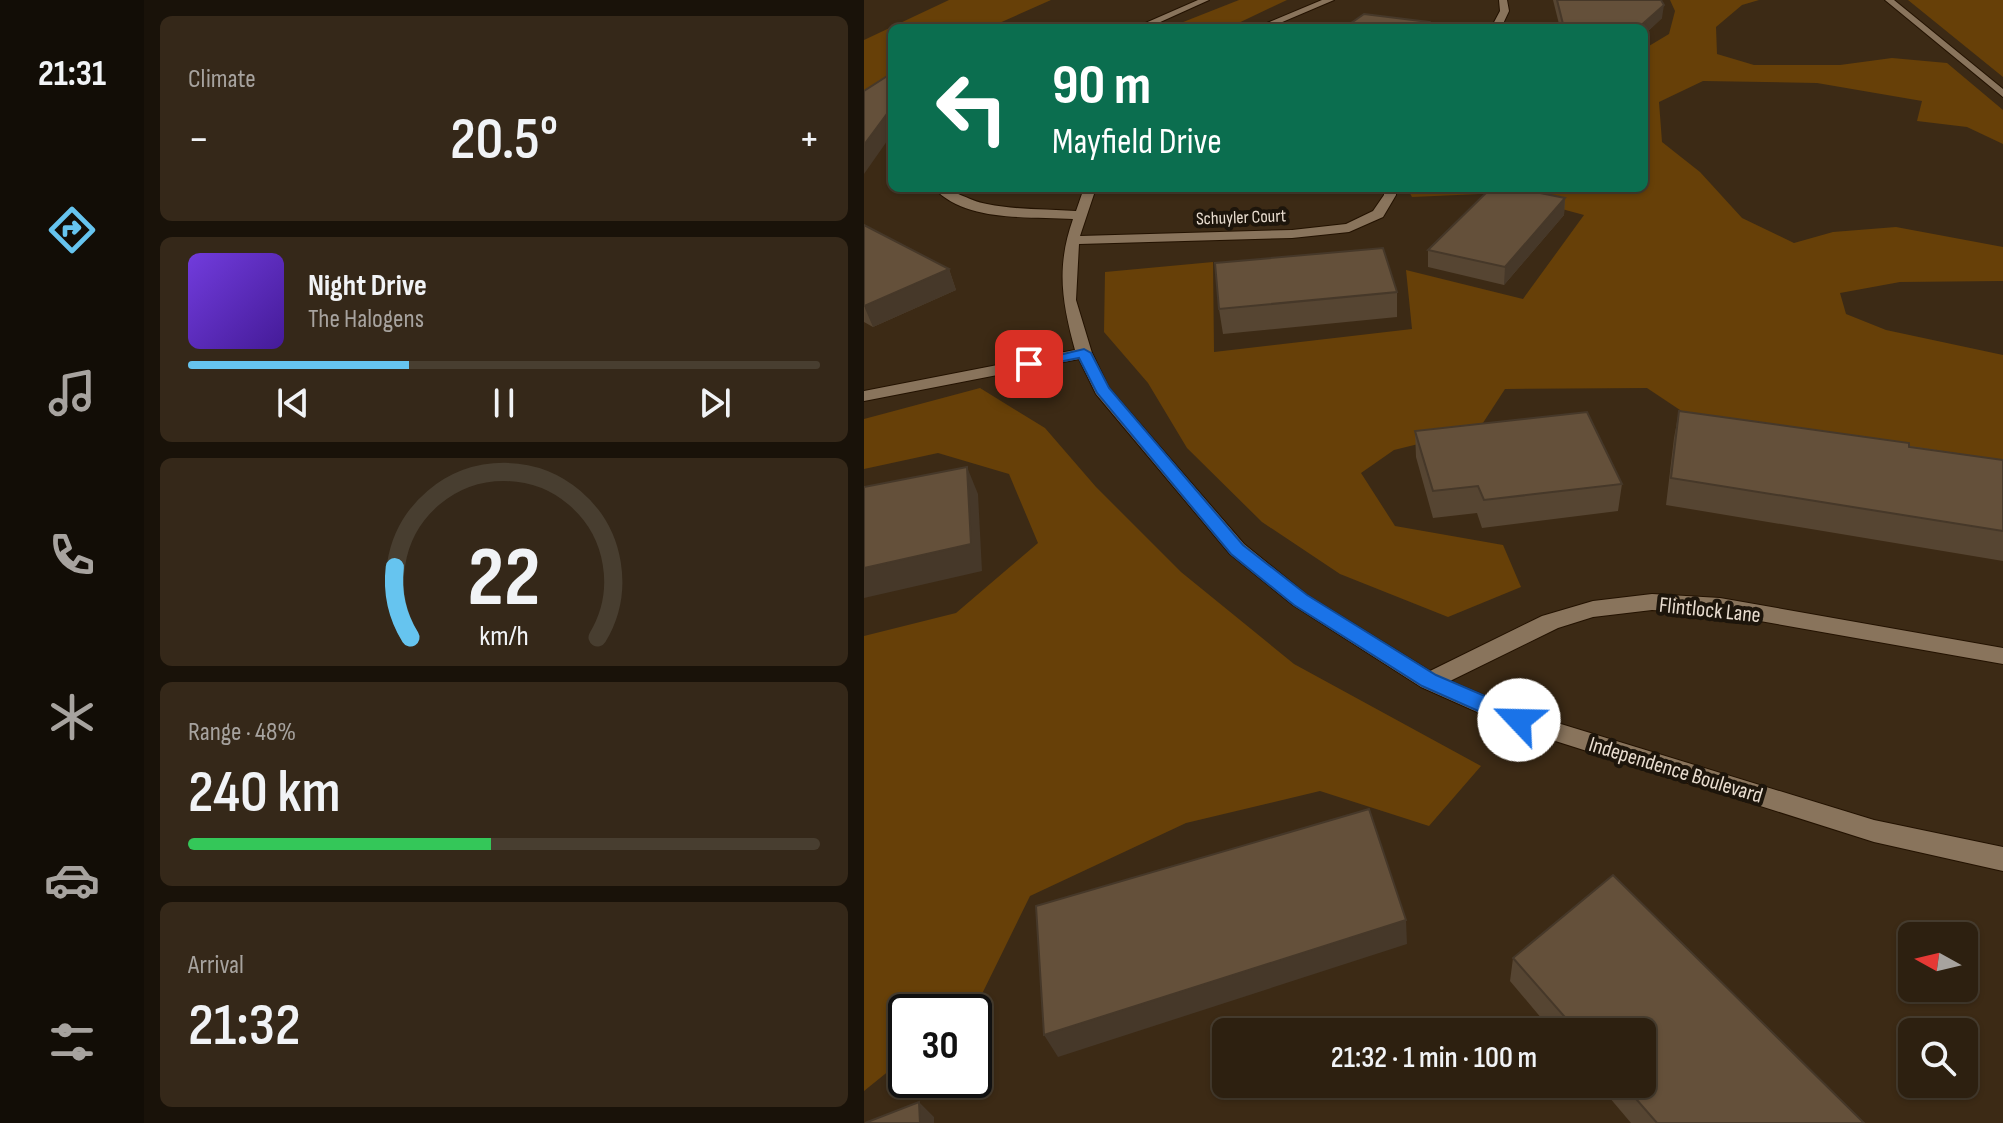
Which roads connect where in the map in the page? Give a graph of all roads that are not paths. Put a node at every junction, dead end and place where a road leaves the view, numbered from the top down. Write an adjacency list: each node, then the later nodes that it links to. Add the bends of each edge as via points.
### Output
1 (1205, 0): 5 (street)
2 (1330, 0): 6 (street)
3 (1503, 0): 7 (street)
4 (1889, 0): 8 (street)
5 (1148, 24)
6 (1270, 24)
7 (1499, 24)
8 (2003, 94)
9 (943, 192): 12 (street, via 950,200 993,209)
10 (1088, 192): 12 (street, Independence Boulevard)
11 (1390, 192): 13 (street, Schuyler Court, via 1378,214 1349,228)
12 (1079, 215): 13 (street, Independence Boulevard)
13 (1072, 240): 14 (street, Independence Boulevard, via 1069,300)
14 (1084, 353): 15 (street); 17 (street, Independence Boulevard, via 1102,390 1237,549 1300,600)
15 (864, 396)
16 (2003, 656): 17 (street, Flintlock Lane, via 1720,606 1652,602 1593,609 1550,622)
17 (1429, 681): 18 (street, Independence Boulevard, via 1519,720 1874,831)
18 (2003, 859)

